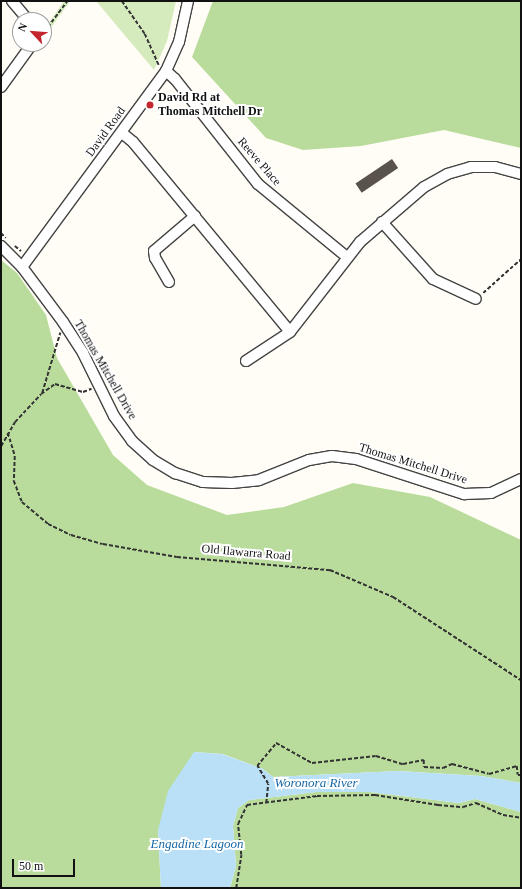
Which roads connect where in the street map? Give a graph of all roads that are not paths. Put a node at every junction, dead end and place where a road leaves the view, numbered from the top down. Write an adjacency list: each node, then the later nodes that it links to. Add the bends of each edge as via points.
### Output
1 (12, 1): 3 (street)
2 (188, 1): 5 (street, David Road, via 179,42)
3 (21, 12)
4 (26, 52): 6 (street)
5 (166, 71): 7 (street, David Road); 12 (street, Reeve Place, via 258,184)
6 (1, 87)
7 (122, 133): 9 (street, via 133,142); 13 (street, David Road)
8 (521, 174): 10 (street, via 495,167 471,167 447,174 424,187)
9 (195, 216): 14 (street, via 154,251 155,258); 16 (street)
10 (382, 222): 12 (street); 15 (street, via 433,279)
11 (1, 246): 13 (street, Thomas Mitchell Drive)
12 (347, 257): 16 (street)
13 (22, 267): 18 (street, Thomas Mitchell Drive, via 83,353 99,388 132,441 153,460 189,479 232,483 259,480 309,460 332,456 356,458 464,494 491,493)
14 (169, 282)
15 (476, 299)
16 (290, 332): 17 (street)
17 (246, 361)
18 (521, 479)

